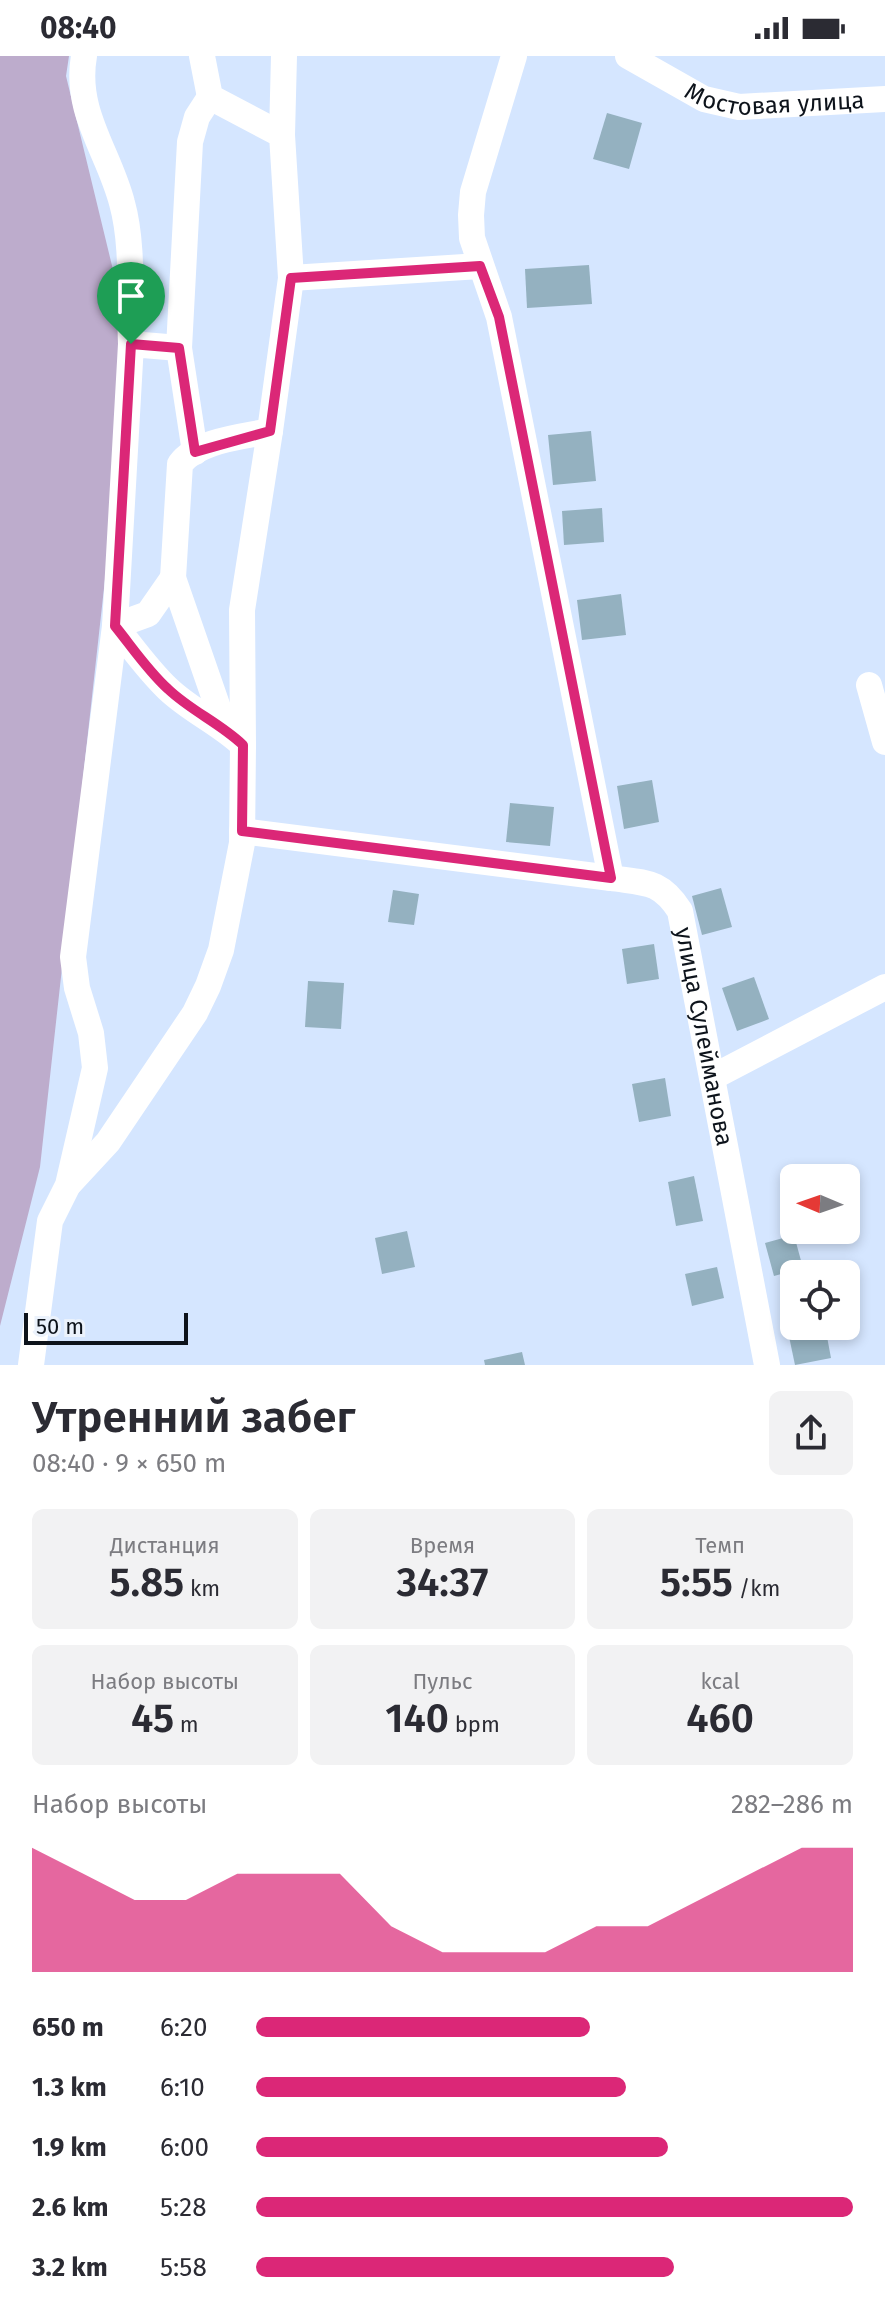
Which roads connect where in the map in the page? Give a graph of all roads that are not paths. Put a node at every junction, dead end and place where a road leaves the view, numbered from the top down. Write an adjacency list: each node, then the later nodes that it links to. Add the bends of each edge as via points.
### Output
1 (84, 56): 11 (street, via 90,124 123,204)
2 (202, 56): 6 (street)
3 (284, 56): 8 (street)
4 (514, 56): 9 (street, via 473,192 471,226)
5 (628, 56): 7 (street, Мостовая улица, via 717,103 739,107)
6 (210, 97): 8 (street); 12 (street, via 190,142)
7 (885, 99)
8 (282, 135): 10 (street)
9 (480, 266): 10 (street); 21 (street, via 499,317)
10 (291, 278): 13 (street)
11 (131, 344): 12 (street); 16 (street)
12 (179, 348): 14 (street)
13 (270, 431): 14 (street); 18 (street, via 242,610)
14 (195, 452): 15 (street, via 180,464)
15 (173, 578): 16 (street, via 148,614); 18 (street)
16 (115, 626): 18 (street, via 167,689); 24 (street, via 73,957 95,1068)
17 (869, 685): 19 (street)
18 (234, 736): 20 (street)
19 (885, 742)
20 (242, 831): 21 (street, улица Сулейманова); 24 (street, via 221,950 195,1013 108,1142)
21 (611, 878): 23 (street, улица Сулейманова, via 667,891 680,911)
22 (885, 987): 23 (street)
23 (713, 1077): 26 (street, улица Сулейманова)
24 (68, 1185): 25 (street, via 50,1221)
25 (31, 1365)
26 (767, 1365)

